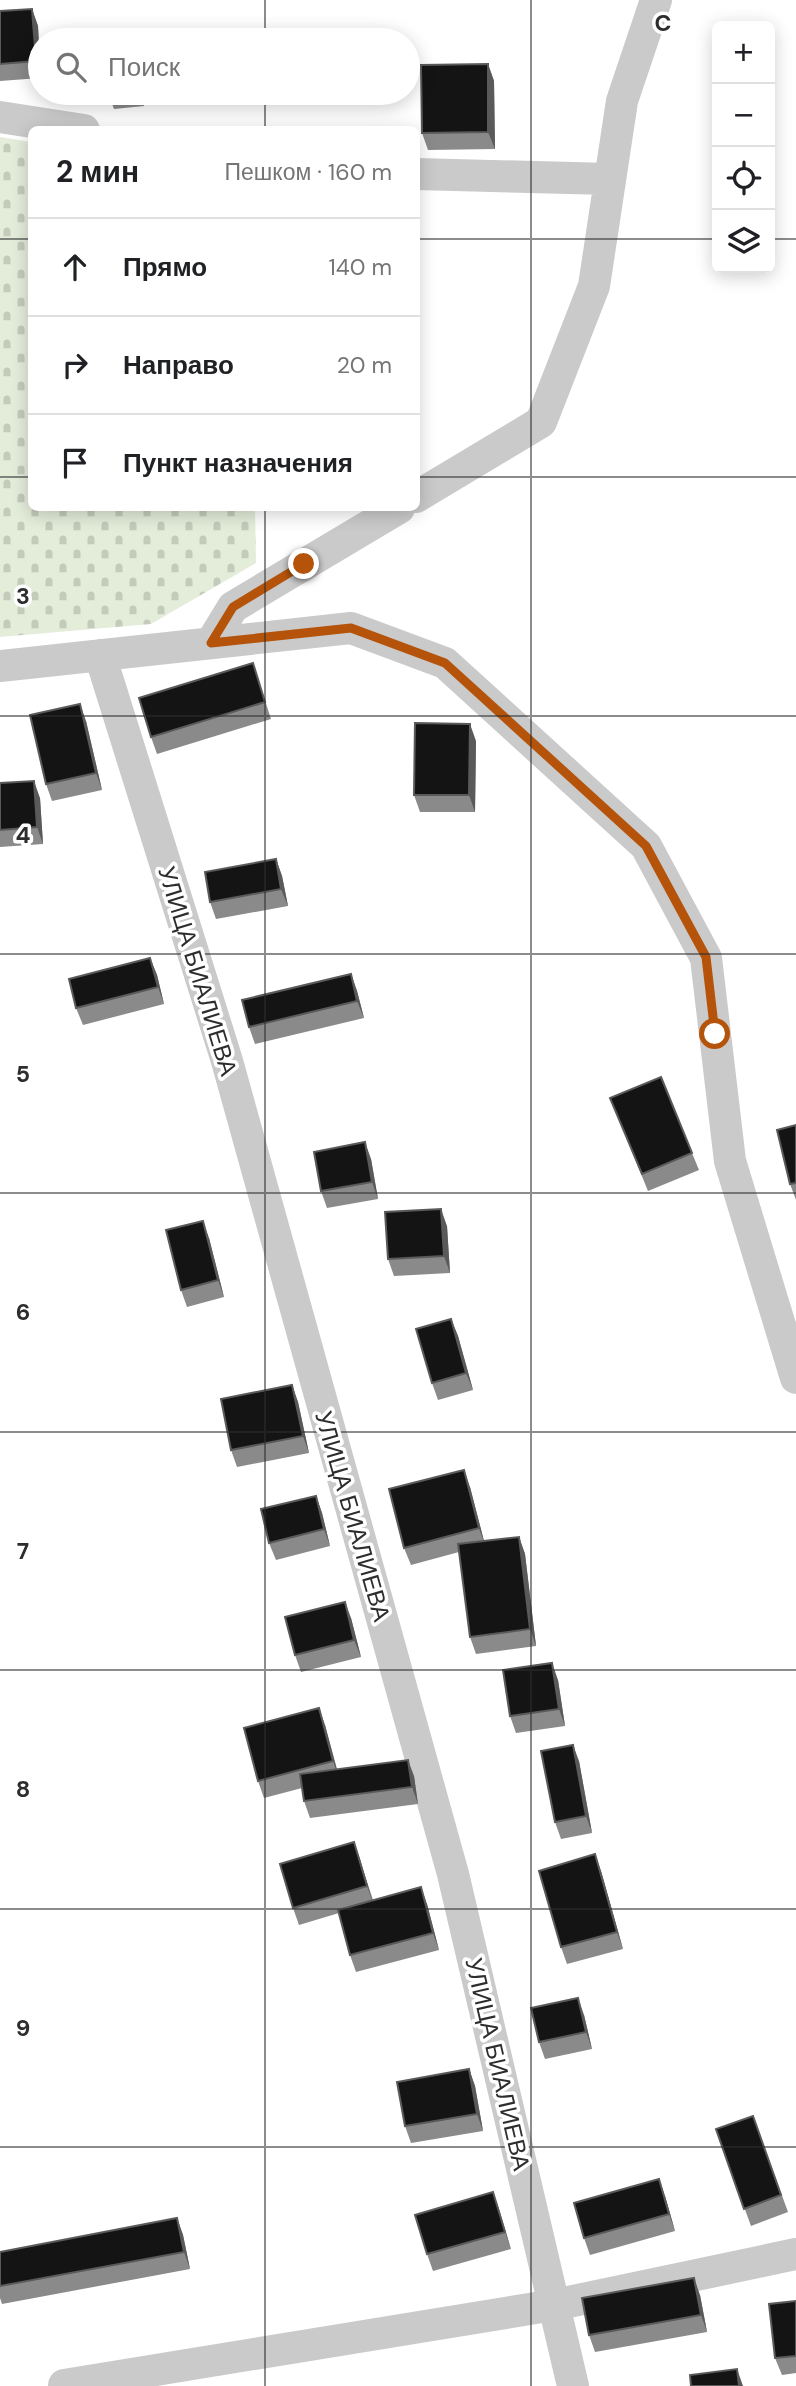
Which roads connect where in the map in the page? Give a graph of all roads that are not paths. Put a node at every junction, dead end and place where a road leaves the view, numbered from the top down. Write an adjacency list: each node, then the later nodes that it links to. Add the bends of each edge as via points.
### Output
1 (656, 0): 5 (street, via 622,101)
2 (0, 117): 3 (street)
3 (58, 126)
4 (420, 174): 5 (street)
5 (610, 179): 6 (street, via 594,286 541,422)
6 (420, 495)
7 (394, 511): 8 (street, via 233,607)
8 (211, 643): 9 (street); 11 (street, via 351,628 445,663 646,846 706,957 730,1161)
9 (100, 655): 10 (street); 13 (street, УЛИЦА БИАЛИЕВА, via 227,1062 446,1847)
10 (0, 666)
11 (796, 1378)
12 (796, 2254): 13 (street)
13 (554, 2305): 14 (street); 15 (street, УЛИЦА БИАЛИЕВА)
14 (64, 2385)
15 (573, 2386)

